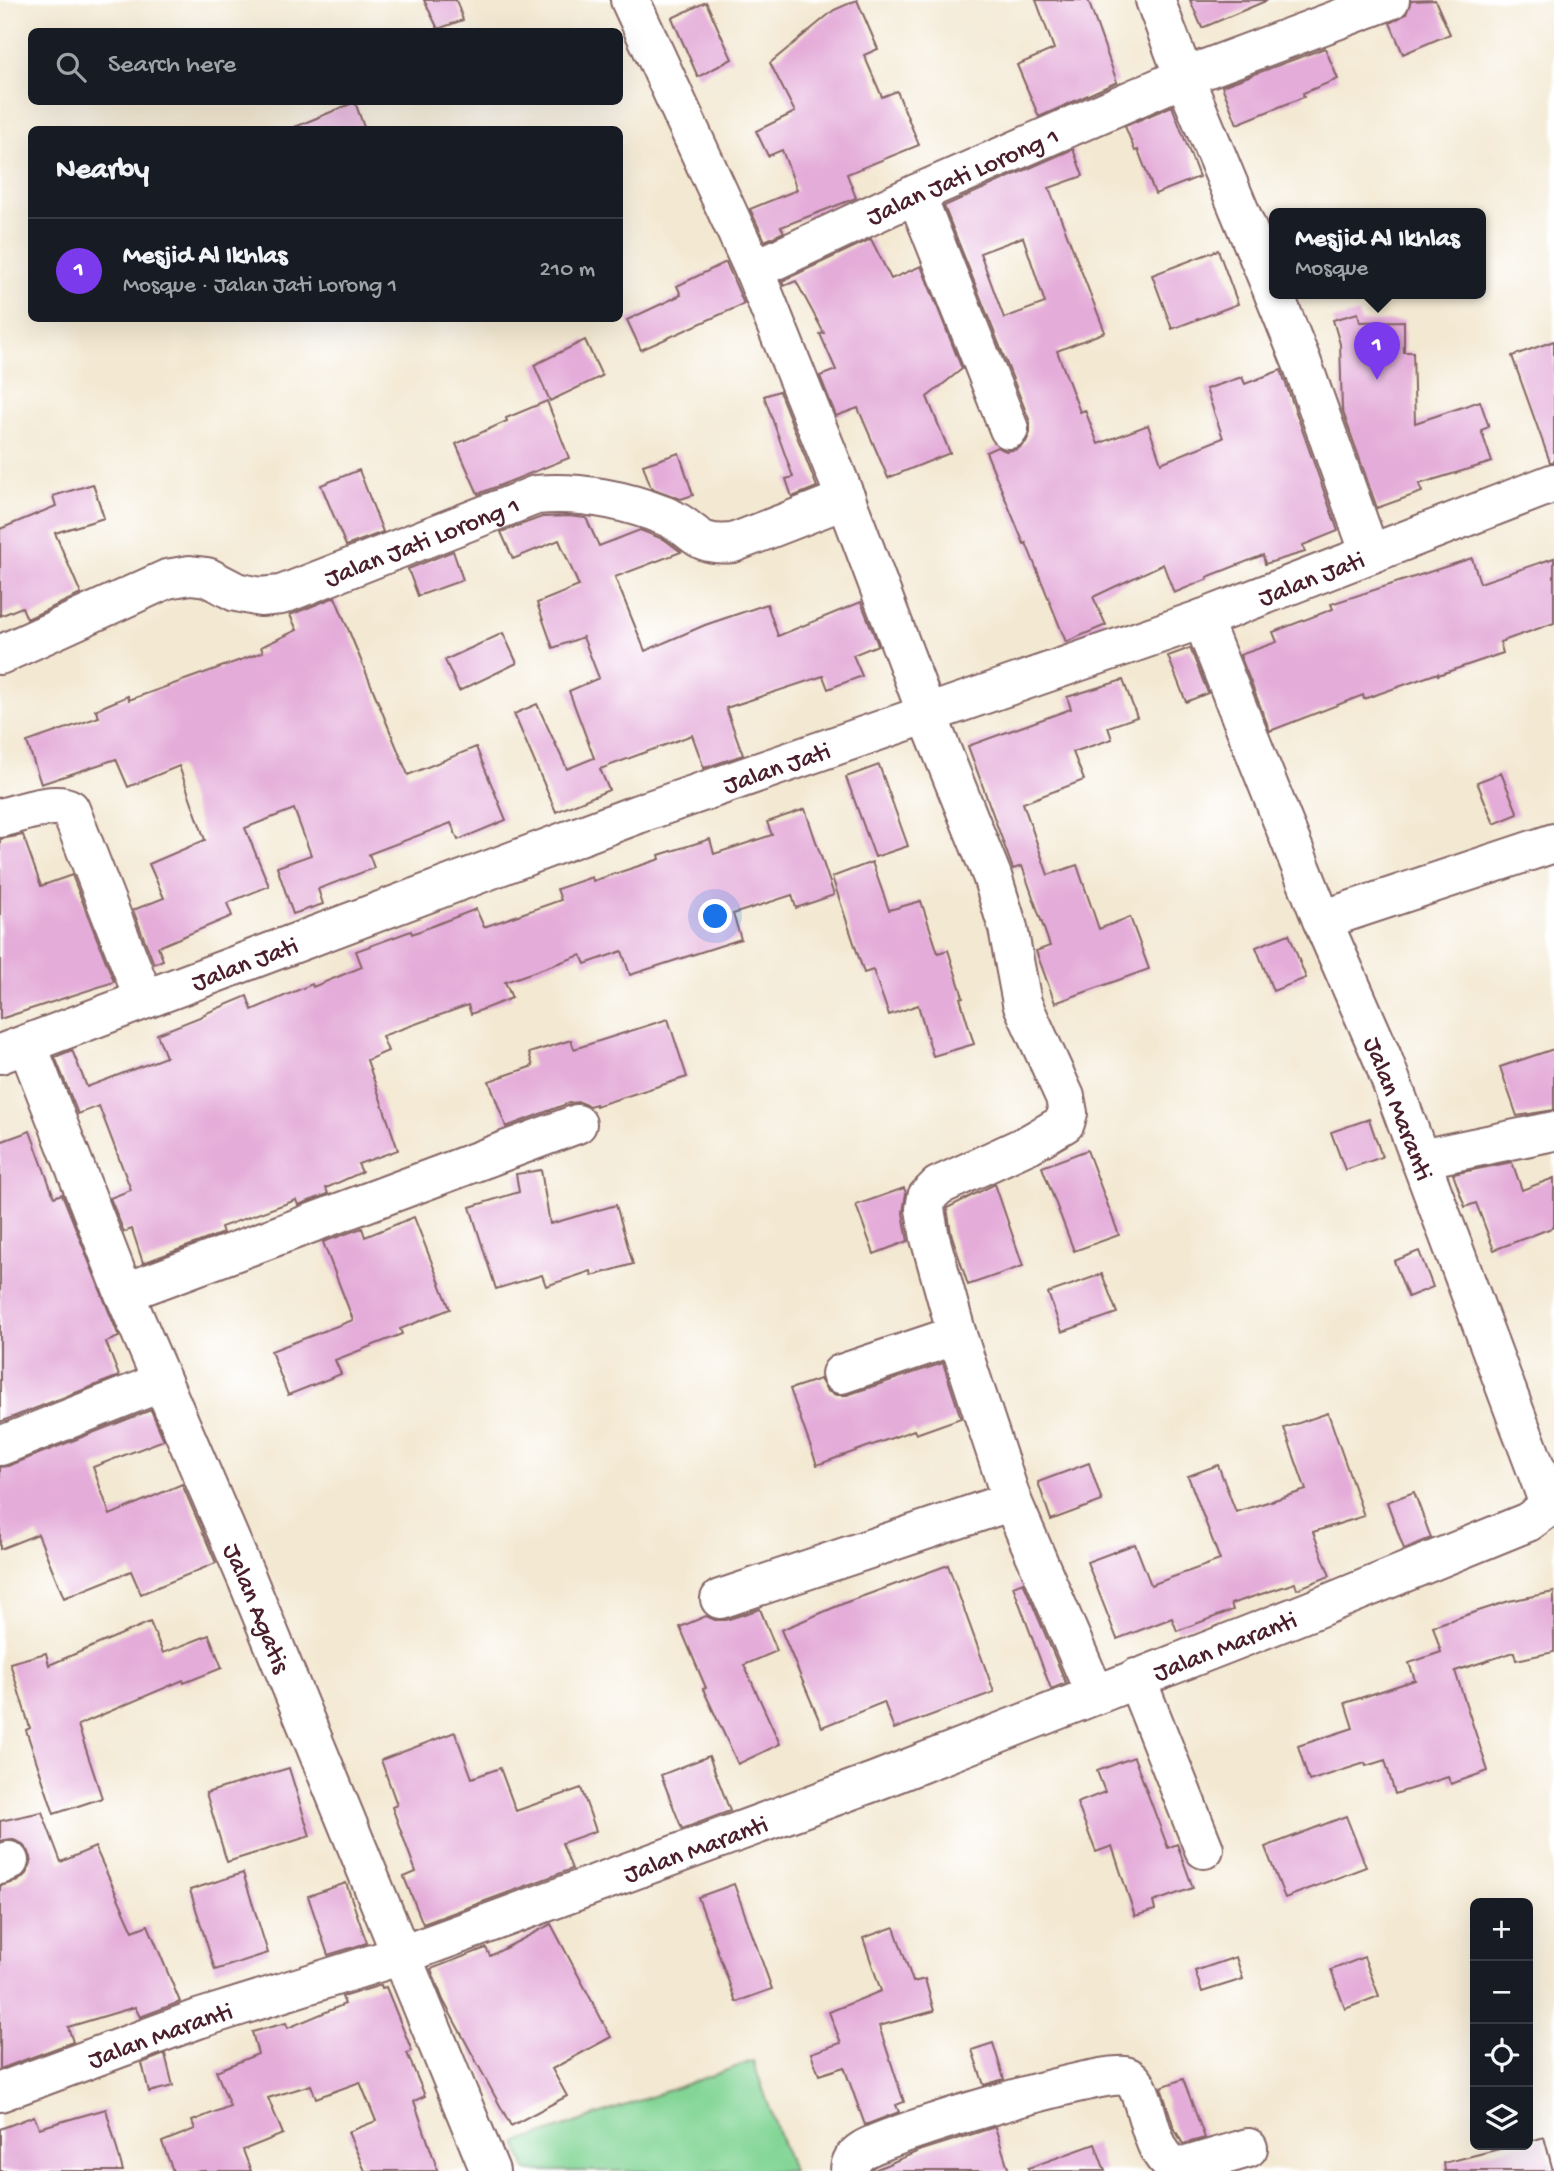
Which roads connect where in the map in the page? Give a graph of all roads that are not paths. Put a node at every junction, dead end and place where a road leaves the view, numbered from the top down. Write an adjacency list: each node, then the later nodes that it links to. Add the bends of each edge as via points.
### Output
1 (630, 0): 6 (street)
2 (1155, 0): 4 (street)
3 (1390, 0): 4 (street, Jalan Jati Lorong 1)
4 (1184, 77): 5 (street, Jalan Jati Lorong 1); 7 (street)
5 (916, 194): 6 (street, Jalan Jati Lorong 1); 9 (street)
6 (754, 270): 11 (street)
7 (1269, 282)
8 (1276, 299): 12 (street)
9 (1009, 429)
10 (1554, 483): 12 (street, Jalan Jati)
11 (846, 499): 14 (street, Jalan Jati Lorong 1, via 733,543 713,545 696,538 683,524 631,504 576,494 536,495 281,595 236,592 207,577 167,579); 15 (street)
12 (1370, 554): 13 (street, Jalan Jati)
13 (1202, 619): 15 (street, Jalan Jati); 18 (street, Jalan Maranti)
14 (0, 655)
15 (927, 714): 19 (street, Jalan Jati, via 638,814); 25 (street, via 992,876 1009,928 1022,1003 1068,1113 1055,1131 938,1186 927,1197 930,1238)
16 (0, 818): 19 (street, via 50,806 70,809)
17 (1554, 843): 18 (street)
18 (1322, 920): 23 (street, Jalan Maranti, via 1382,1057)
19 (144, 999): 20 (street, Jalan Jati)
20 (14, 1049): 24 (street, Jalan Agatis)
21 (577, 1124): 24 (street)
22 (1554, 1131): 23 (street)
23 (1420, 1160): 30 (street, Jalan Maranti)
24 (124, 1293): 27 (street, Jalan Agatis)
25 (957, 1335): 26 (street); 29 (street)
26 (841, 1374)
27 (162, 1382): 28 (street); 35 (street, Jalan Agatis)
28 (0, 1446)
29 (1012, 1502): 31 (street); 33 (street)
30 (1550, 1507): 32 (street, Jalan Maranti, via 1528,1522)
31 (720, 1598)
32 (1136, 1678): 33 (street, Jalan Maranti); 34 (street)
33 (1095, 1694): 35 (street, Jalan Maranti, via 876,1781)
34 (1204, 1849)
35 (402, 1955): 36 (street, Jalan Maranti, via 198,2019); 38 (street, Jalan Agatis)
36 (0, 2092)
37 (1248, 2148): 39 (street, via 1180,2168 1170,2164 1158,2147 1137,2087 1122,2076 1010,2100 888,2138 855,2156)
38 (490, 2171)
39 (850, 2171)

